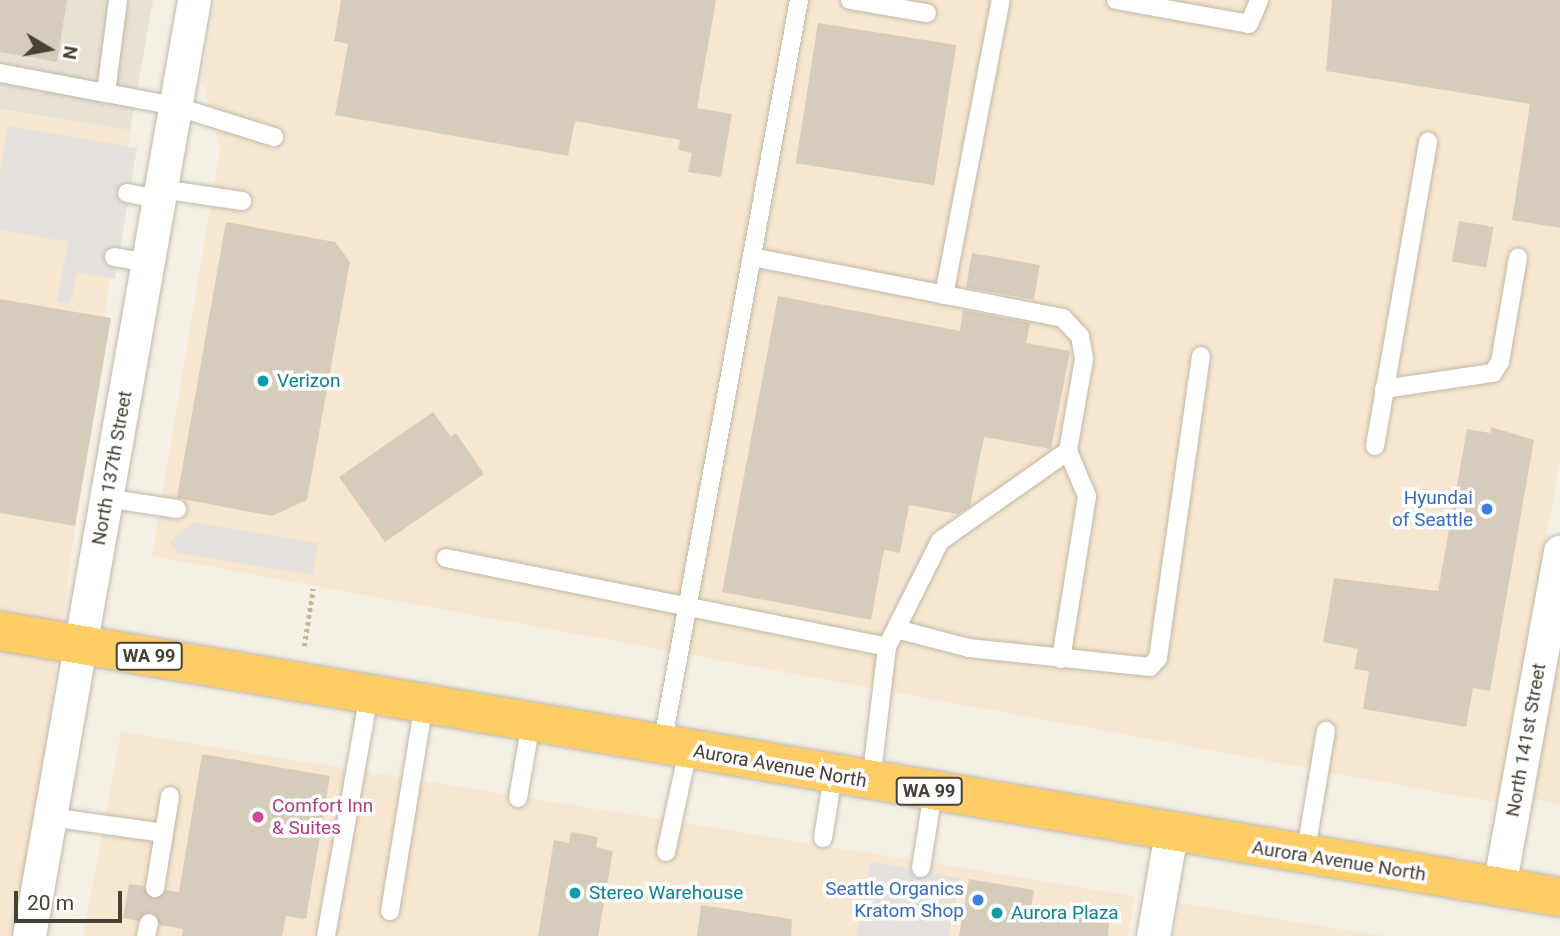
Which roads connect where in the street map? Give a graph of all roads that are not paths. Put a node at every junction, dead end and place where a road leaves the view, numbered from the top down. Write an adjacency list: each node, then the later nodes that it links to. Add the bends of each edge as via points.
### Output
1 (118, 0): 10 (lane, via 104,79)
2 (194, 0): 11 (street, North 137th Street)
3 (799, 0): 18 (lane)
4 (850, 0): 8 (lane)
5 (1001, 0): 21 (lane)
6 (1116, 0): 7 (lane, via 1249,24)
7 (1259, 0)
8 (927, 13)
9 (0, 73): 10 (lane)
10 (106, 93): 11 (lane)
11 (175, 106): 12 (lane); 15 (street, North 137th Street)
12 (274, 137)
13 (1428, 142): 23 (lane)
14 (127, 194): 15 (lane)
15 (160, 194): 16 (lane); 20 (street, North 137th Street)
16 (242, 201)
17 (114, 257): 20 (lane)
18 (751, 257): 21 (lane); 30 (lane)
19 (1518, 258): 23 (lane, via 1500,362 1493,373)
20 (148, 263): 26 (street, North 137th Street)
21 (944, 295): 25 (lane, via 1063,318 1080,336 1084,359)
22 (1201, 356): 35 (lane, via 1158,658 1150,667 1130,668)
23 (1384, 388): 24 (lane)
24 (1375, 446)
25 (1068, 451): 31 (lane, via 940,541); 35 (lane, via 1087,496)
26 (106, 498): 27 (lane); 33 (street, North 137th Street)
27 (177, 509)
28 (1560, 551): 53 (street, North 141st Street)
29 (446, 558): 30 (lane)
30 (688, 605): 34 (lane); 40 (lane)
31 (895, 629): 34 (lane); 35 (lane, via 969,648)
32 (0, 631): 33 (highway, Aurora Avenue North / WA 99)
33 (80, 645): 36 (highway, Aurora Avenue North / WA 99); 46 (street, North 137th Street)
34 (887, 647): 42 (lane)
35 (1061, 659)
36 (369, 694): 37 (highway, Aurora Avenue North / WA 99); 58 (lane)
37 (424, 704): 38 (highway, Aurora Avenue North / WA 99); 56 (lane)
38 (531, 723): 40 (highway, Aurora Avenue North / WA 99); 45 (lane)
39 (1326, 731): 51 (lane)
40 (675, 748): 41 (highway, Aurora Avenue North / WA 99); 50 (lane)
41 (833, 775): 42 (highway, Aurora Avenue North / WA 99); 49 (lane)
42 (871, 781): 43 (highway, Aurora Avenue North / WA 99)
43 (933, 792): 48 (highway, Aurora Avenue North / WA 99); 52 (lane)
44 (170, 796): 47 (lane)
45 (518, 798)
46 (50, 817): 47 (lane); 57 (street, North 137th Street)
47 (164, 833): 54 (lane)
48 (1171, 833): 51 (highway, Aurora Avenue North / WA 99); 59 (street)
49 (823, 838)
50 (666, 852)
51 (1306, 856): 53 (highway, Aurora Avenue North / WA 99)
52 (921, 868)
53 (1499, 887): 55 (highway, Aurora Avenue North / WA 99)
54 (155, 888)
55 (1560, 897)
56 (390, 911)
57 (29, 936)
58 (326, 936)
59 (1153, 936)

